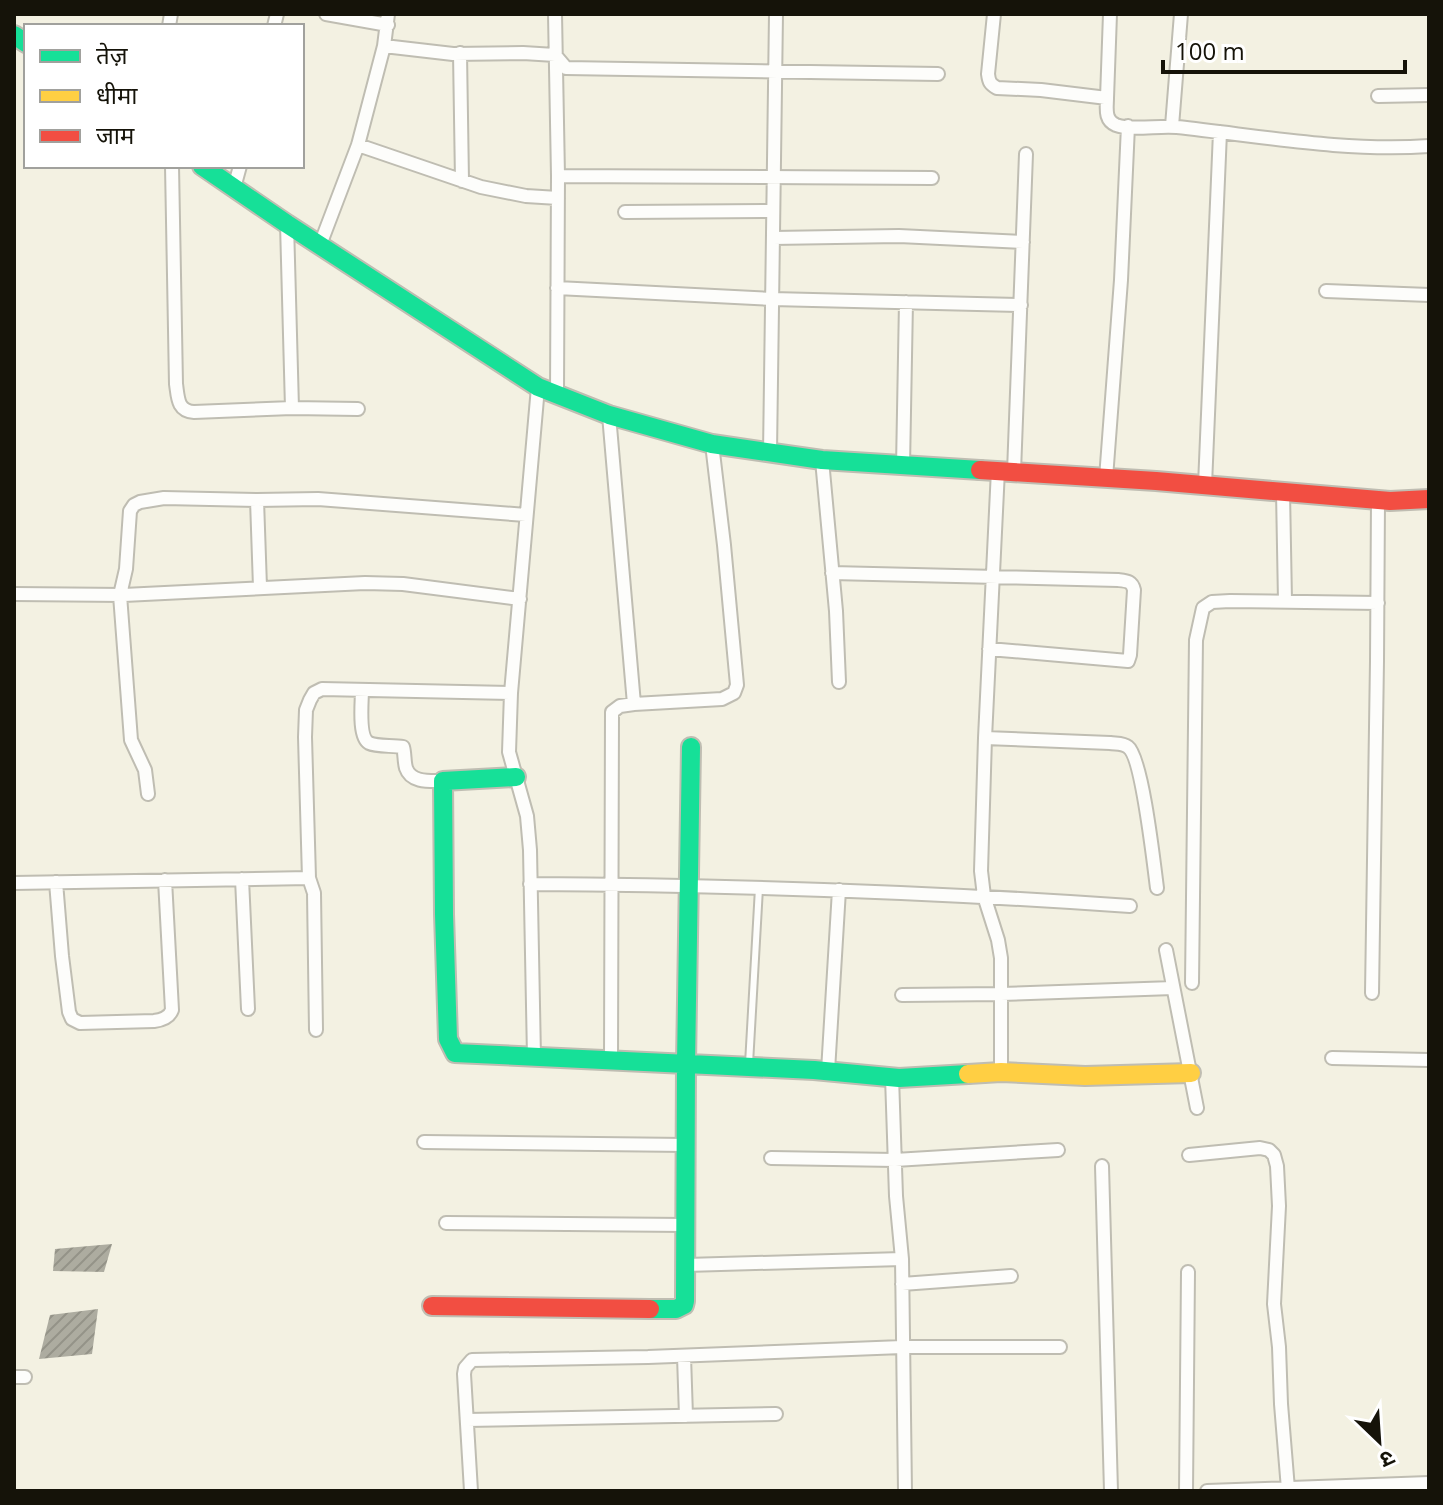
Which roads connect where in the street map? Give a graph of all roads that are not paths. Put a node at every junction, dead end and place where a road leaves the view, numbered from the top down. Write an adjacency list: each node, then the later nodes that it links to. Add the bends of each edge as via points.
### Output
1 (326, 14): 7 (street)
2 (555, 14): 10 (street)
3 (776, 14): 11 (street)
4 (994, 14): 15 (street, via 988,74 992,85)
5 (1110, 14): 15 (street)
6 (1181, 14): 17 (street)
7 (388, 20): 8 (street)
8 (384, 46): 9 (street); 19 (street)
9 (460, 53): 10 (street); 28 (street)
10 (555, 55): 11 (street, via 566,68); 26 (street)
11 (774, 72): 12 (street); 25 (street)
12 (938, 74)
13 (1429, 95): 14 (street)
14 (1378, 96)
15 (1107, 98): 16 (street, via 1111,122)
16 (1128, 126): 17 (street); 53 (street)
17 (1172, 126): 18 (street)
18 (1220, 132): 20 (street, via 1330,146); 54 (street)
19 (358, 145): 28 (street); 36 (street)
20 (1429, 146)
21 (1026, 154): 35 (street)
22 (172, 168): 45 (street, via 178,403 194,412)
23 (205, 168): 29 (street)
24 (239, 168): 29 (street)
25 (774, 175): 26 (street); 27 (street); 31 (street)
26 (558, 176): 30 (street)
27 (932, 178)
28 (462, 181): 30 (street)
29 (234, 188): 33 (street)
30 (558, 198): 37 (street)
31 (773, 211): 32 (street); 34 (street)
32 (625, 212)
33 (287, 224): 36 (street); 45 (street)
34 (773, 238): 35 (street, via 899,236); 40 (street)
35 (1023, 242): 42 (street)
36 (320, 245): 43 (street)
37 (557, 288): 40 (street); 44 (street)
38 (1326, 291): 39 (street)
39 (1429, 295)
40 (772, 299): 41 (street); 49 (street)
41 (906, 302): 42 (street); 51 (street)
42 (1021, 305): 52 (street)
43 (538, 387): 44 (street); 59 (street)
44 (557, 395): 47 (street)
45 (292, 408): 46 (street)
46 (358, 409)
47 (609, 415): 48 (street); 72 (street)
48 (712, 444): 49 (street); 72 (street, via 737,685 722,699)
49 (770, 453): 50 (street)
50 (822, 460): 51 (street); 60 (street)
51 (903, 466): 52 (street)
52 (1006, 471): 53 (street); 61 (street)
53 (1106, 478): 54 (street)
54 (1205, 485): 55 (street)
55 (1283, 492): 58 (street); 66 (street)
56 (1429, 499): 58 (street)
57 (257, 500): 59 (street, via 318,499); 62 (street); 64 (street, via 164,498 134,505)
58 (1378, 500): 67 (street)
59 (526, 515): 65 (street)
60 (832, 573): 61 (street); 69 (street)
61 (992, 577): 68 (street); 68 (street, via 1129,581 1134,590 1128,661)
62 (260, 587): 64 (street); 65 (street, via 390,584)
63 (14, 594): 64 (street)
64 (120, 595): 77 (street, via 131,740 145,770)
65 (520, 599): 71 (street)
66 (1285, 601): 67 (street); 92 (street, via 1212,602 1203,608 1196,640)
67 (1378, 603): 94 (street)
68 (989, 649): 73 (street)
69 (839, 682)
70 (362, 690): 71 (street); 76 (street, via 365,739 403,747 410,775); 78 (street, via 322,689 306,710)
71 (511, 693): 75 (street, via 509,752)
72 (634, 704): 84 (street, via 612,712)
73 (985, 738): 87 (street, via 1124,744 1131,749); 89 (street)
74 (691, 747): 85 (street)
75 (516, 777): 76 (street); 83 (street, via 527,816)
76 (443, 781): 99 (street, via 450,1046 460,1054)
77 (148, 794)
78 (309, 878): 79 (street); 98 (street, via 314,893)
79 (242, 879): 80 (street); 97 (street)
80 (165, 880): 81 (street); 81 (street, via 172,1010 163,1020 140,1022 72,1019)
81 (56, 882): 82 (street)
82 (14, 883)
83 (530, 884): 84 (street); 99 (street)
84 (613, 885): 85 (street); 101 (street)
85 (688, 885): 86 (street); 103 (street)
86 (759, 888): 88 (street); 104 (lane)
87 (1157, 888)
88 (839, 890): 89 (street); 105 (street)
89 (984, 896): 90 (street); 95 (street, via 998,940)
90 (1130, 906)
91 (1166, 950): 93 (street)
92 (1192, 983)
93 (1173, 988): 95 (street); 107 (street)
94 (1372, 993)
95 (1001, 994): 96 (street); 106 (street)
96 (902, 995)
97 (248, 1009)
98 (316, 1030)
99 (534, 1057): 101 (street)
100 (1332, 1058): 102 (street)
101 (611, 1060): 103 (street)
102 (1429, 1060)
103 (686, 1064): 104 (street); 111 (street)
104 (748, 1068): 105 (street)
105 (828, 1071): 108 (street)
106 (1001, 1072): 107 (street); 108 (street)
107 (1191, 1073): 109 (street)
108 (892, 1077): 115 (street)
109 (1197, 1108)
110 (424, 1142): 111 (street)
111 (686, 1145): 118 (street)
112 (1058, 1150): 115 (street)
113 (1189, 1155): 132 (street, via 1260,1148 1274,1155 1279,1206 1274,1304)
114 (771, 1158): 115 (street)
115 (895, 1160): 119 (street)
116 (1102, 1166): 135 (street)
117 (446, 1223): 118 (street)
118 (686, 1225): 120 (street)
119 (902, 1259): 120 (street); 123 (street)
120 (686, 1265): 124 (street, via 685,1301 676,1309)
121 (1188, 1272): 136 (street)
122 (1011, 1276): 123 (street)
123 (902, 1284): 125 (street)
124 (432, 1306)
125 (902, 1347): 126 (street); 127 (street); 134 (street)
126 (1060, 1347)
127 (684, 1356): 129 (street); 130 (street, via 472,1360 464,1374)
128 (776, 1414): 129 (street)
129 (686, 1416): 130 (street)
130 (467, 1420): 133 (street)
131 (1429, 1483): 132 (street)
132 (1288, 1489): 137 (street)
133 (471, 1491)
134 (905, 1491)
135 (1111, 1491)
136 (1186, 1491)
137 (1207, 1491)

